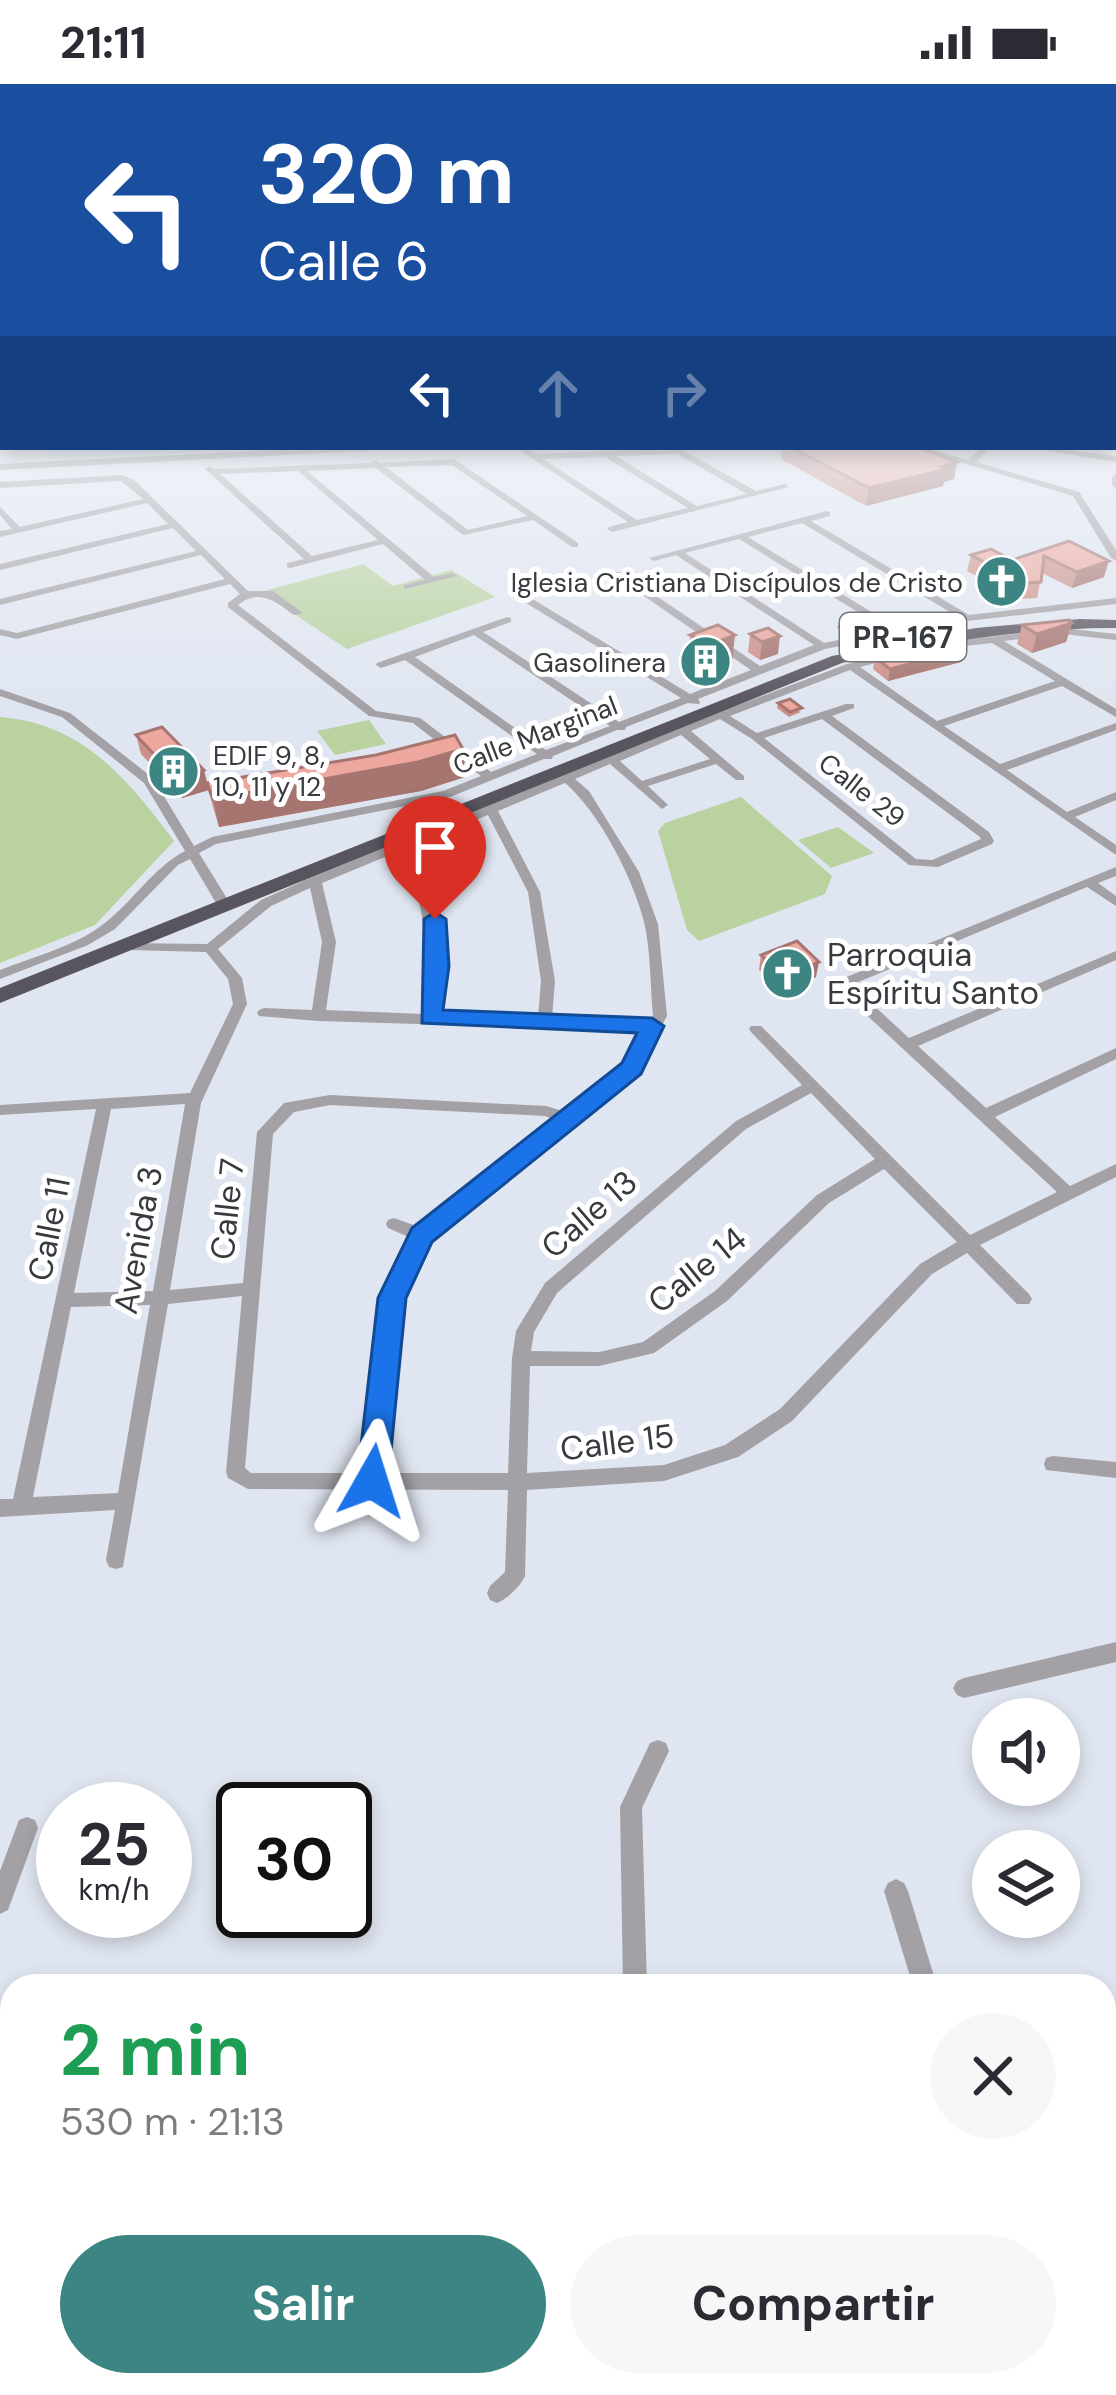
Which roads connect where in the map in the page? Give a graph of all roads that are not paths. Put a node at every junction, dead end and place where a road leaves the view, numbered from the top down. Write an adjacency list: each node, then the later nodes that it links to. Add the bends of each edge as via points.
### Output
1 (139, 492): 12 (street)
2 (234, 492): 30 (street)
3 (327, 492): 24 (street)
4 (412, 492): 16 (street, via 466,533)
5 (499, 492): 16 (street)
6 (586, 492): 18 (street)
7 (670, 492): 13 (street)
8 (750, 492): 11 (street)
9 (763, 492): 11 (street)
10 (1068, 492): 29 (street)
11 (754, 494): 13 (street)
12 (149, 500): 19 (street); 21 (street)
13 (695, 508): 18 (street)
14 (0, 510): 21 (street)
15 (826, 514): 17 (street)
16 (535, 517): 25 (street)
17 (803, 520): 23 (street); 43 (street)
18 (635, 523): 20 (street)
19 (174, 525): 26 (street); 32 (street)
20 (612, 529)
21 (18, 530): 22 (street)
22 (0, 534)
23 (740, 536): 27 (street); 48 (street)
24 (383, 541): 30 (street); 36 (street)
25 (575, 541)
26 (202, 552): 35 (street); 40 (street)
27 (677, 552): 28 (street); 51 (street)
28 (654, 558)
29 (1116, 558)
30 (311, 560): 31 (street)
31 (290, 566)
32 (0, 567)
33 (452, 575): 36 (street)
34 (622, 576): 55 (street)
35 (232, 580): 39 (street); 46 (street, via 17,636)
36 (431, 580): 37 (street)
37 (406, 587)
38 (511, 590): 59 (street)
39 (246, 594): 42 (street, via 270,592); 71 (street, via 232,604 350,697 376,716 422,723)
40 (0, 602)
41 (1116, 602): 43 (street, Calle Marginal)
42 (298, 613)
43 (968, 618): 48 (street, Calle Marginal)
44 (507, 620): 47 (street)
45 (1116, 621): 59 (highway, PR-167, via 925,639 837,658)
46 (0, 632)
47 (475, 632): 52 (street); 64 (street)
48 (895, 632): 51 (street, Calle Marginal)
49 (992, 637): 50 (street, Calle Marginal); 54 (street, Calle Marginal); 56 (street)
50 (1116, 637)
51 (822, 646): 55 (street, Calle Marginal)
52 (407, 656): 53 (street); 67 (street)
53 (381, 665)
54 (851, 666): 59 (street, Calle Marginal); 62 (street)
55 (760, 671): 59 (street, Calle Marginal)
56 (1064, 682): 60 (street); 62 (street)
57 (0, 692): 81 (street, via 66,715 149,781)
58 (850, 706): 61 (street)
59 (704, 707): 64 (street, Calle Marginal); 65 (street, Calle Marginal); 66 (street, Calle 29); 85 (highway, PR-167)
60 (1116, 714)
61 (824, 715): 66 (street); 66 (street, Calle 29, via 988,841 934,864 914,862)
62 (936, 725): 70 (street)
63 (1116, 726): 70 (street)
64 (621, 728): 67 (street, Calle Marginal)
65 (683, 731): 68 (street, Calle Marginal); 69 (street)
66 (756, 737)
67 (548, 757): 71 (street, Calle Marginal)
68 (612, 760): 72 (street, Calle Marginal); 74 (street)
69 (718, 760): 73 (street); 74 (street)
70 (998, 769): 78 (street)
71 (491, 778): 81 (street, Calle Marginal)
72 (567, 778): 77 (street, Calle Marginal); 96 (street, via 633,872 651,924 660,989)
73 (740, 778)
74 (640, 785): 76 (street)
75 (1116, 796): 78 (street)
76 (662, 805)
77 (490, 809): 79 (street, Calle Marginal); 95 (street, via 534,892 548,981)
78 (1067, 816): 80 (street)
79 (406, 843): 83 (street, Calle Marginal); 94 (street, via 435,919)
80 (1116, 850)
81 (187, 851): 85 (street); 90 (street, Calle Marginal, via 110,926)
82 (1116, 871): 84 (street)
83 (315, 880): 88 (street, Calle Marginal, via 266,903); 93 (street, via 328,941)
84 (1088, 882): 86 (street); 98 (street, via 850,980 850,992)
85 (220, 899): 87 (highway, PR-167); 90 (highway, PR-167)
86 (1116, 902)
87 (129, 946): 88 (street); 91 (highway, PR-167)
88 (211, 948): 101 (street, Avenida 3, via 235,978 240,1004)
89 (1116, 955): 98 (street)
90 (0, 979)
91 (0, 996)
92 (263, 1013): 93 (street)
93 (318, 1016): 94 (street)
94 (430, 1017): 95 (street)
95 (545, 1023): 96 (street)
96 (652, 1026): 105 (street, via 632,1068)
97 (756, 1029): 100 (street)
98 (907, 1046): 104 (street)
99 (1116, 1053): 104 (street)
100 (812, 1086): 106 (street); 116 (street, Calle 13, via 741,1125 550,1288 525,1330)
101 (195, 1098): 102 (street); 113 (street, Avenida 3)
102 (105, 1103): 103 (street); 115 (street, Calle 11)
103 (0, 1110)
104 (983, 1116): 108 (street)
105 (567, 1118): 110 (street); 112 (street, Calle 7, via 330,1100 289,1107 265,1132)
106 (886, 1160): 111 (street); 116 (street, Calle 14, via 823,1199 721,1296 648,1348 599,1358)
107 (1116, 1170): 108 (street, Calle 15)
108 (1067, 1193): 111 (street, Calle 15)
109 (394, 1223): 110 (street)
110 (421, 1235): 120 (street, via 392,1298)
111 (969, 1243): 114 (street); 121 (street, Calle 15, via 926,1269 786,1415 731,1451 664,1473)
112 (248, 1289): 113 (street); 119 (street, Calle 7, via 235,1472 248,1481)
113 (158, 1298): 115 (street); 122 (street, Avenida 3)
114 (1023, 1298)
115 (65, 1300): 123 (street, Calle 11)
116 (521, 1358): 121 (street, Calle 13)
117 (1053, 1464): 118 (street)
118 (1116, 1470)
119 (295, 1481): 120 (street, Calle 15)
120 (372, 1481): 121 (street, Calle 15)
121 (519, 1482): 125 (street, Calle 13, via 515,1576)
122 (124, 1501): 123 (street); 124 (street, Avenida 3)
123 (10, 1508)
124 (116, 1560)
125 (497, 1592)
126 (1116, 1652): 127 (street)
127 (964, 1688)
128 (658, 1751): 132 (street, via 631,1807)
129 (27, 1828): 131 (street)
130 (896, 1892): 133 (street)
131 (0, 1902)
132 (635, 1974)
133 (921, 1974)

